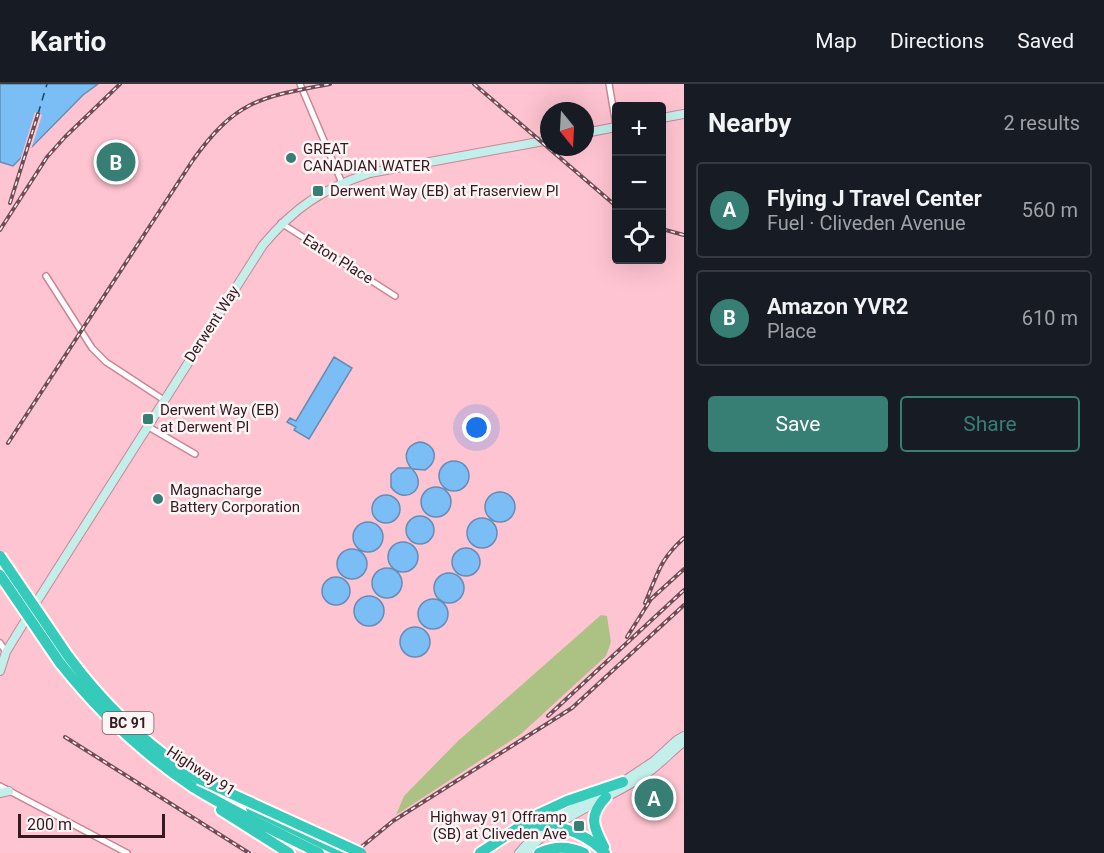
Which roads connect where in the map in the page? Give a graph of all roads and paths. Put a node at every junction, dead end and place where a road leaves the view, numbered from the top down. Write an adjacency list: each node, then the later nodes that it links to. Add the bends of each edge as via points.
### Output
1 (300, 84): 9 (street)
2 (609, 84): 3 (street)
3 (612, 102)
4 (684, 114): 5 (street)
5 (666, 117)
6 (612, 127): 7 (street)
7 (594, 131)
8 (540, 142): 9 (street, Derwent Way, via 372,173)
9 (342, 183): 10 (street, Derwent Way, via 307,202)
10 (281, 224): 12 (street, Eaton Place); 13 (street, Derwent Way, via 263,245)
11 (46, 276): 13 (street, via 92,348 106,362)
12 (395, 296)
13 (164, 400): 14 (street, Derwent Way)
14 (147, 426): 15 (street); 19 (street, Derwent Way)
15 (195, 454)
16 (0, 556): 20 (highway, BC 91, bridge)
17 (0, 575): 20 (highway, BC 91, bridge)
18 (0, 643): 19 (street)
19 (6, 652): 21 (street, Derwent Way)
20 (64, 659): 24 (highway, Highway 91 / BC 91, via 95,704 121,730 149,754)
21 (0, 672)
22 (684, 737): 23 (street); 28 (street, via 657,766)
23 (623, 782): 29 (street, via 576,806); 35 (highway, via 557,805)
24 (196, 783): 31 (highway, via 220,810); 32 (highway, Highway 91 / BC 91, via 242,814); 33 (highway, BC 91, bridge); 34 (highway, bridge)
25 (0, 786): 26 (street)
26 (9, 791): 27 (street); 30 (street)
27 (0, 793)
28 (606, 797): 29 (street); 41 (highway, via 597,806 593,819)
29 (550, 826): 36 (highway, via 534,825); 37 (street, via 535,835); 38 (street); 41 (highway, via 583,836)
30 (127, 853)
31 (289, 853)
32 (319, 853)
33 (342, 853)
34 (361, 853)
35 (480, 853)
36 (490, 853)
37 (519, 853)
38 (526, 853)
39 (539, 853): 40 (highway, via 559,847)
40 (584, 853)
41 (606, 853)

